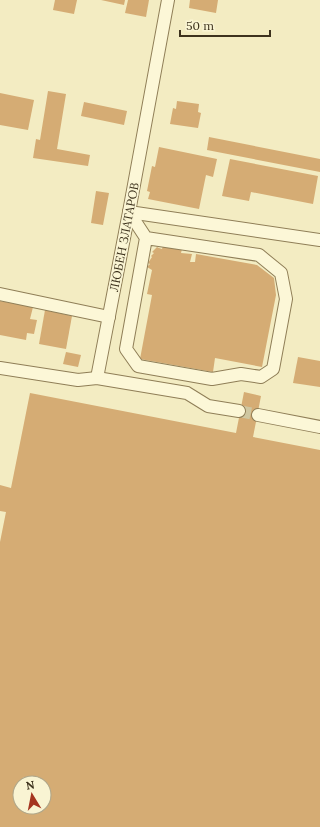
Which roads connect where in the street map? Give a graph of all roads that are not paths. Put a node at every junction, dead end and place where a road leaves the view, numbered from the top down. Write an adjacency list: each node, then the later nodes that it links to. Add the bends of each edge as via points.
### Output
1 (168, 0): 2 (street, ЛЮБЕН ЗЛАТАРОВ)
2 (129, 212): 3 (street); 4 (street); 6 (street, ЛЮБЕН ЗЛАТАРОВ)
3 (146, 238): 3 (street, via 126,350 138,366 212,379 241,374 261,377 273,370 286,299 281,273 259,255)
4 (320, 240)
5 (0, 294): 6 (street)
6 (109, 317): 8 (street, ЛЮБЕН ЗЛАТАРОВ)
7 (0, 368): 8 (street, via 78,380)
8 (97, 378): 9 (street, via 187,393 208,406)
9 (239, 411)
10 (258, 415): 11 (street)
11 (320, 427)

